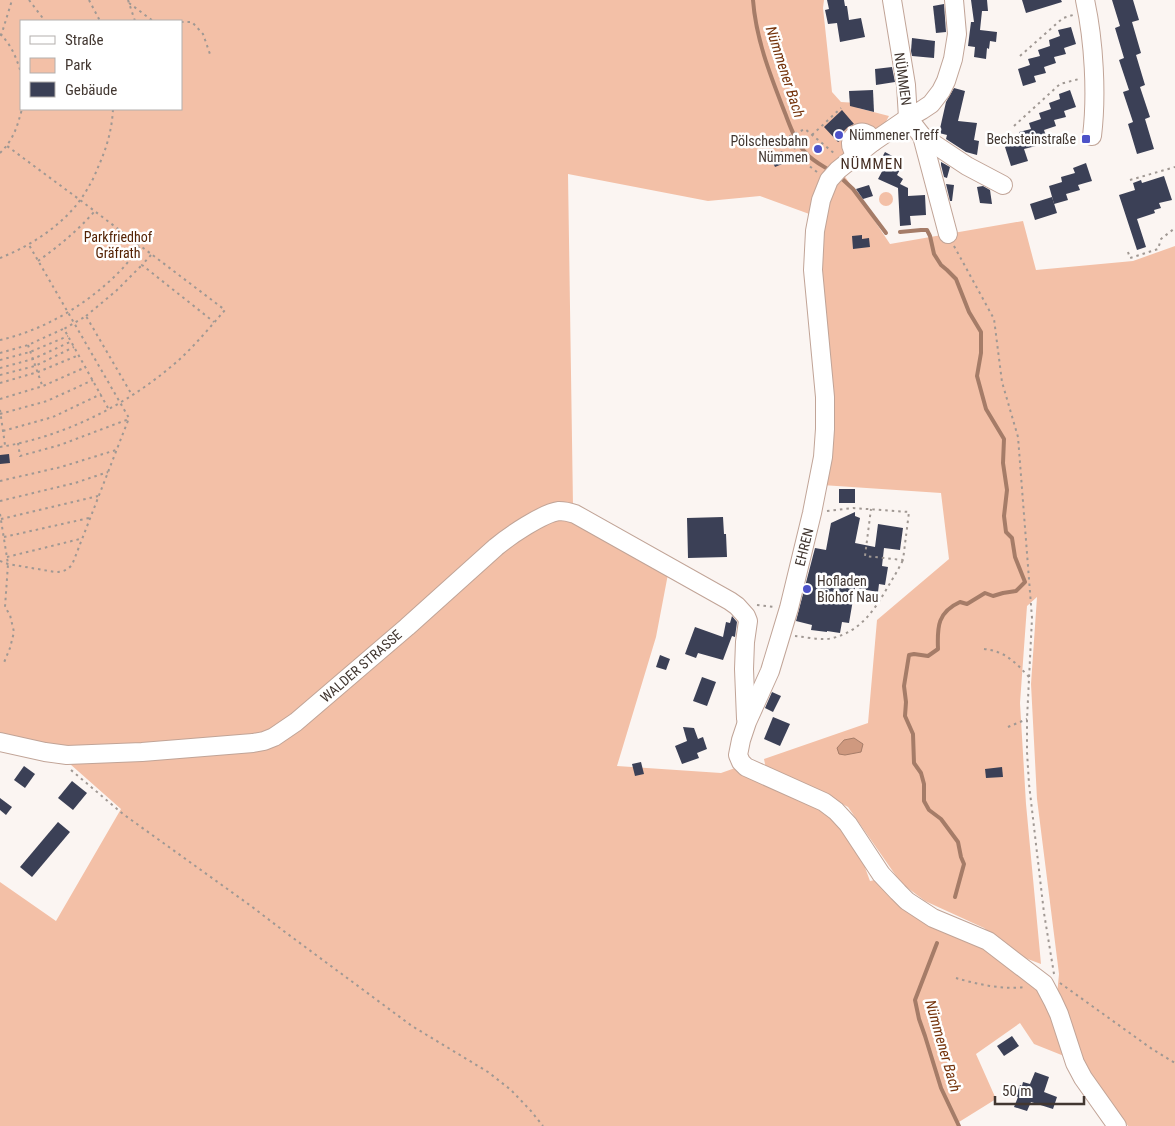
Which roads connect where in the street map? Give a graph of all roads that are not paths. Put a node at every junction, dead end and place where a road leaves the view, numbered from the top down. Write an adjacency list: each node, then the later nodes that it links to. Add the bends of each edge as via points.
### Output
1 (892, 0): 4 (street, NÜMMEN)
2 (954, 0): 4 (street, via 957,34 946,81 931,104)
3 (1086, 6): 6 (street, via 1093,75)
4 (908, 118): 5 (street); 7 (street, NÜMMEN)
5 (922, 136): 8 (street); 9 (street)
6 (1092, 136)
7 (840, 169): 10 (street, EHREN, via 820,200 815,231 814,286 824,390 823,457 789,608 770,671)
8 (1003, 185)
9 (948, 234)
10 (746, 722): 11 (street, WALDER STRASSE, via 744,669 748,621 737,606 575,514 553,512 496,547 359,669 274,737 264,741 142,752 67,755); 12 (street, via 738,755 746,768 824,802 848,824 881,874 907,901 933,918 988,941 1044,984 1059,1014 1075,1063)
11 (0, 742)
12 (1117, 1126)

